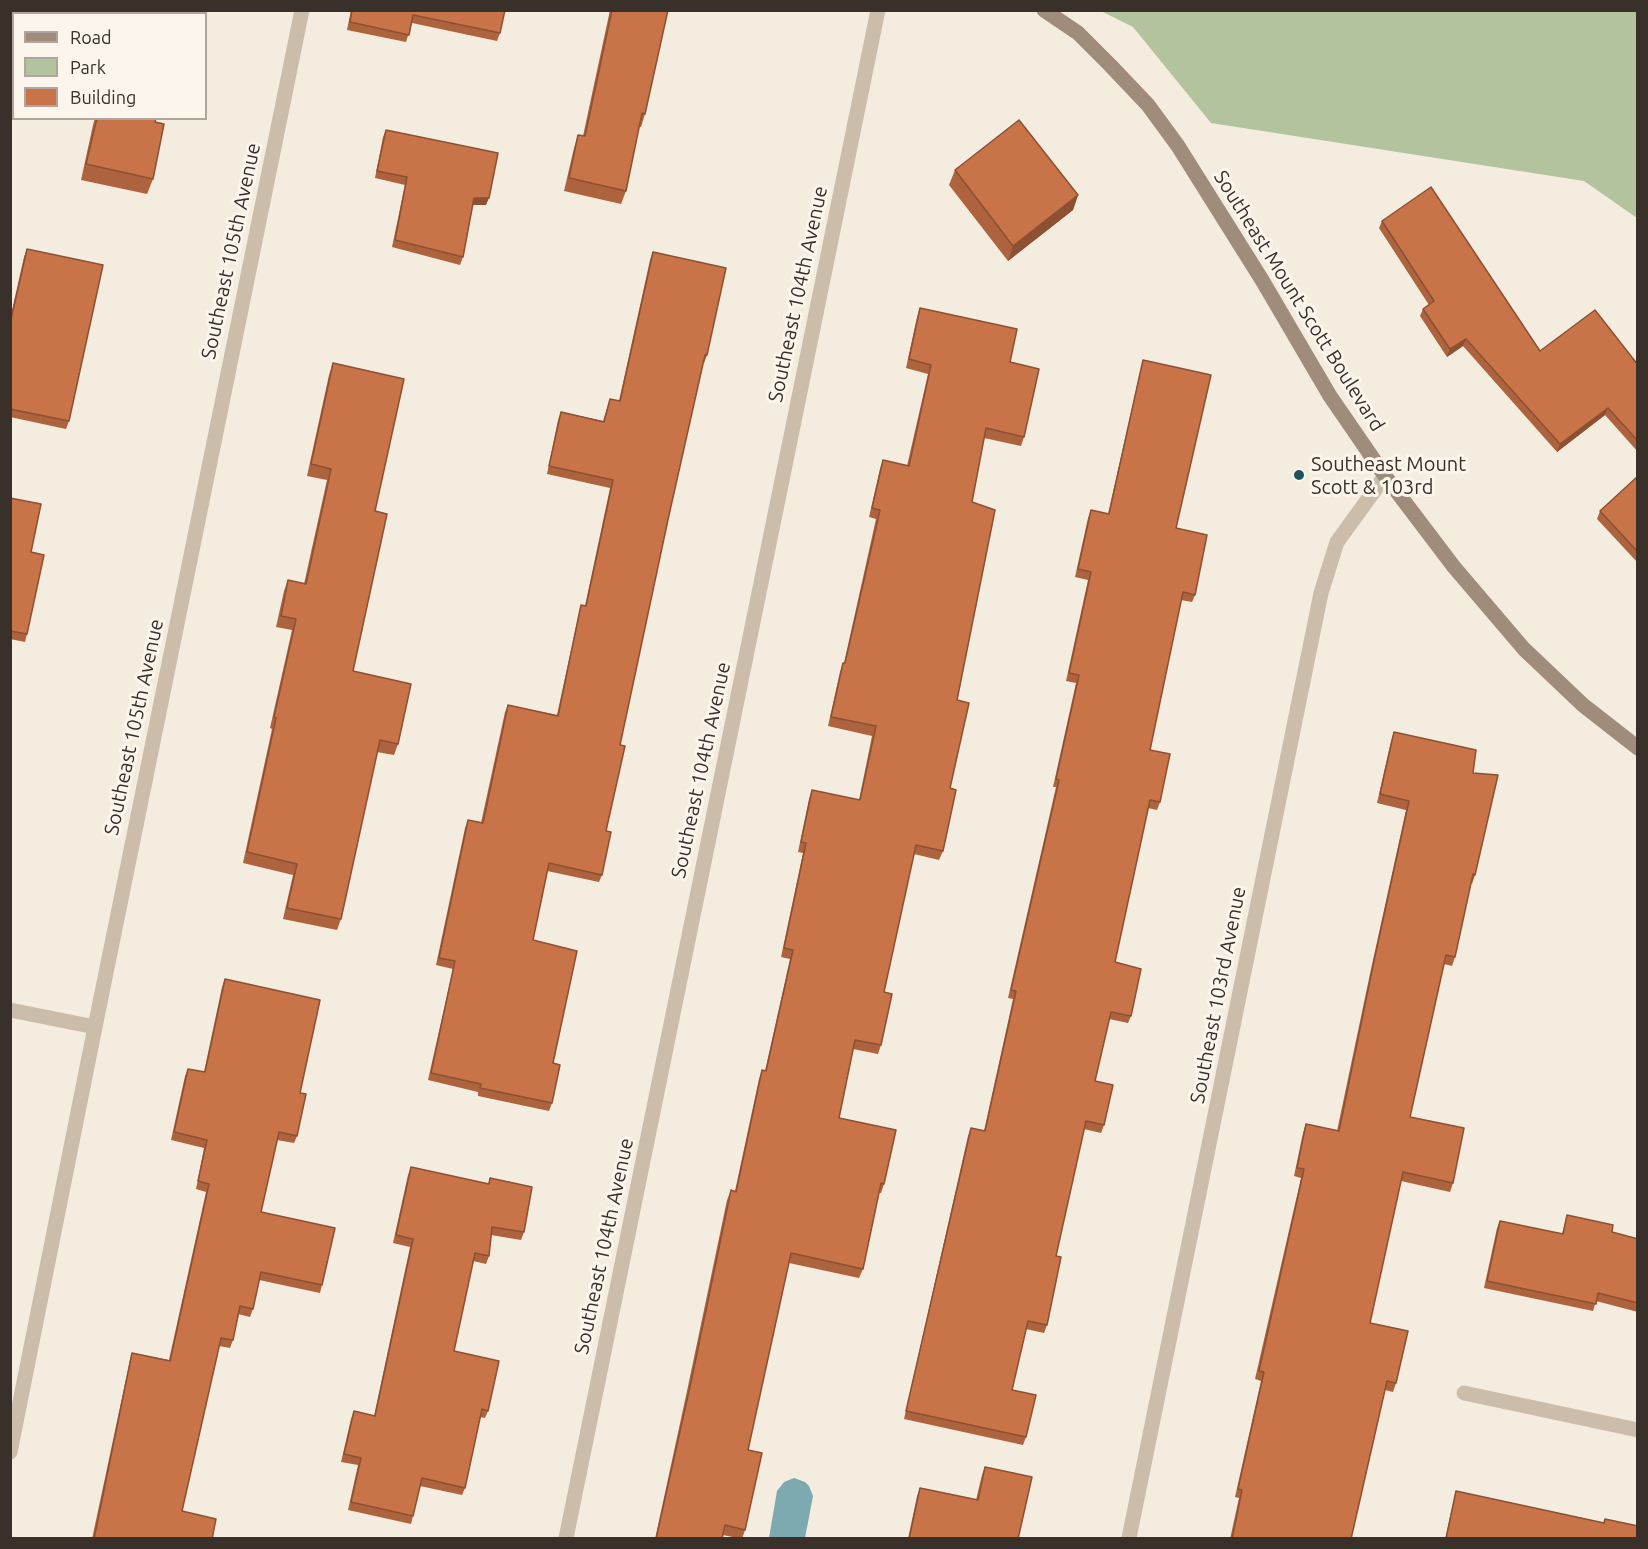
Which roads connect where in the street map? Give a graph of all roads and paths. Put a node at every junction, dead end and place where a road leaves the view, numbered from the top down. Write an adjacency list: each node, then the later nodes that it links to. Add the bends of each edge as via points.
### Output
1 (302, 10): 7 (street, Southeast 105th Avenue)
2 (878, 10): 11 (street, Southeast 104th Avenue)
3 (1044, 10): 4 (street, Southeast Mount Scott Boulevard, via 1077,33 1148,105 1262,280 1330,396)
4 (1385, 476): 5 (street, Southeast Mount Scott Boulevard, via 1454,567 1524,649 1582,705); 12 (street, Southeast 103rd Avenue, via 1337,542 1321,593)
5 (1638, 748)
6 (10, 1010): 7 (street)
7 (95, 1027): 10 (street, Southeast 105th Avenue)
8 (1464, 1393): 9 (street)
9 (1638, 1430)
10 (10, 1452)
11 (566, 1539)
12 (1129, 1539)

